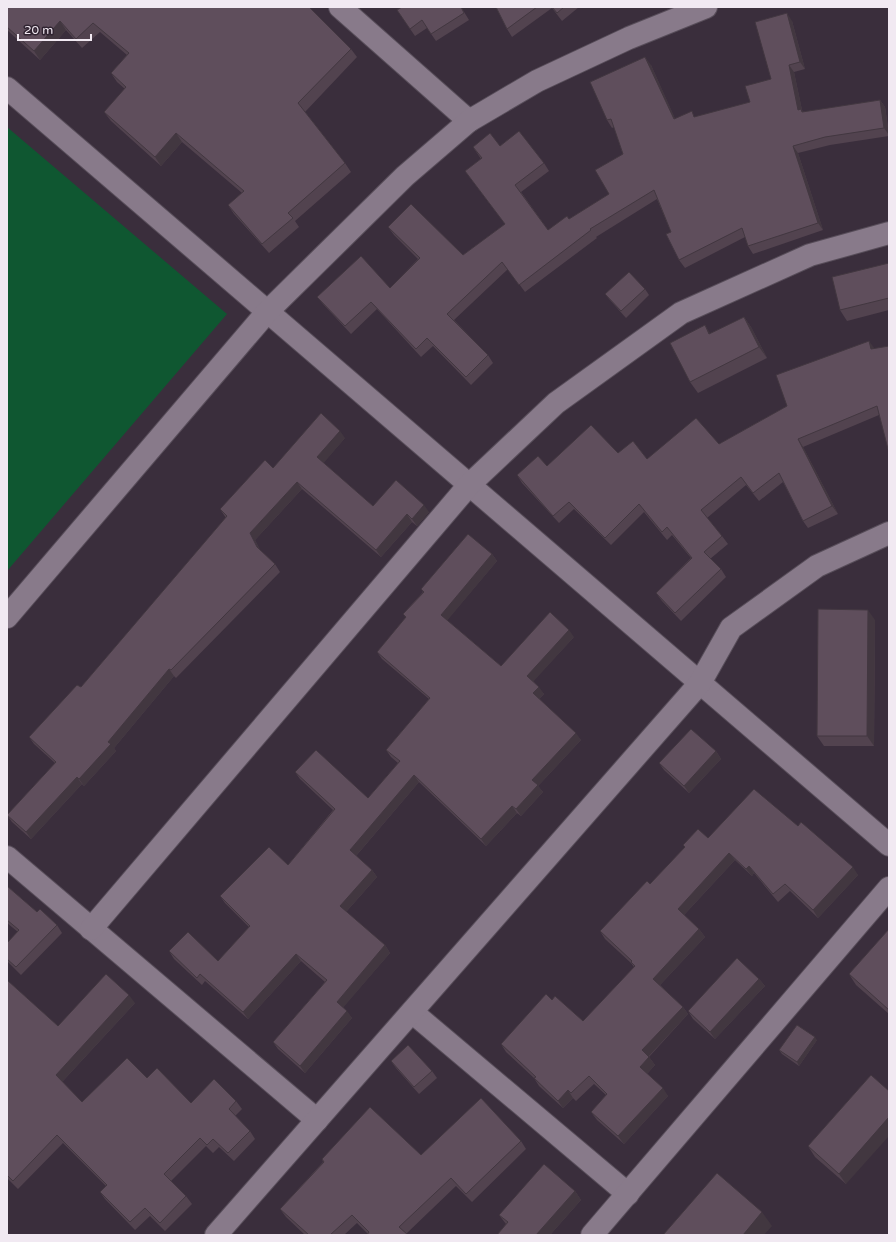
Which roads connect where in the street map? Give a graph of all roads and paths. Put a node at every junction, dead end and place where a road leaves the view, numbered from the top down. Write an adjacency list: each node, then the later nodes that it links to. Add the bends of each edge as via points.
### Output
1 (340, 7): 4 (street)
2 (706, 7): 4 (street, via 629,38 537,81)
3 (7, 88): 6 (street)
4 (469, 122): 6 (street, via 405,176)
5 (889, 233): 7 (street, via 810,255 681,313 556,403)
6 (267, 312): 7 (street); 9 (street)
7 (470, 485): 10 (street); 14 (street)
8 (889, 532): 10 (street, via 817,566 731,628)
9 (7, 617)
10 (700, 683): 11 (street); 15 (street)
11 (889, 845)
12 (7, 858): 14 (street)
13 (889, 888): 17 (street)
14 (91, 929): 16 (street)
15 (412, 1012): 16 (street); 17 (street)
16 (317, 1120): 18 (street)
17 (628, 1194): 19 (street)
18 (216, 1235)
19 (592, 1235)

